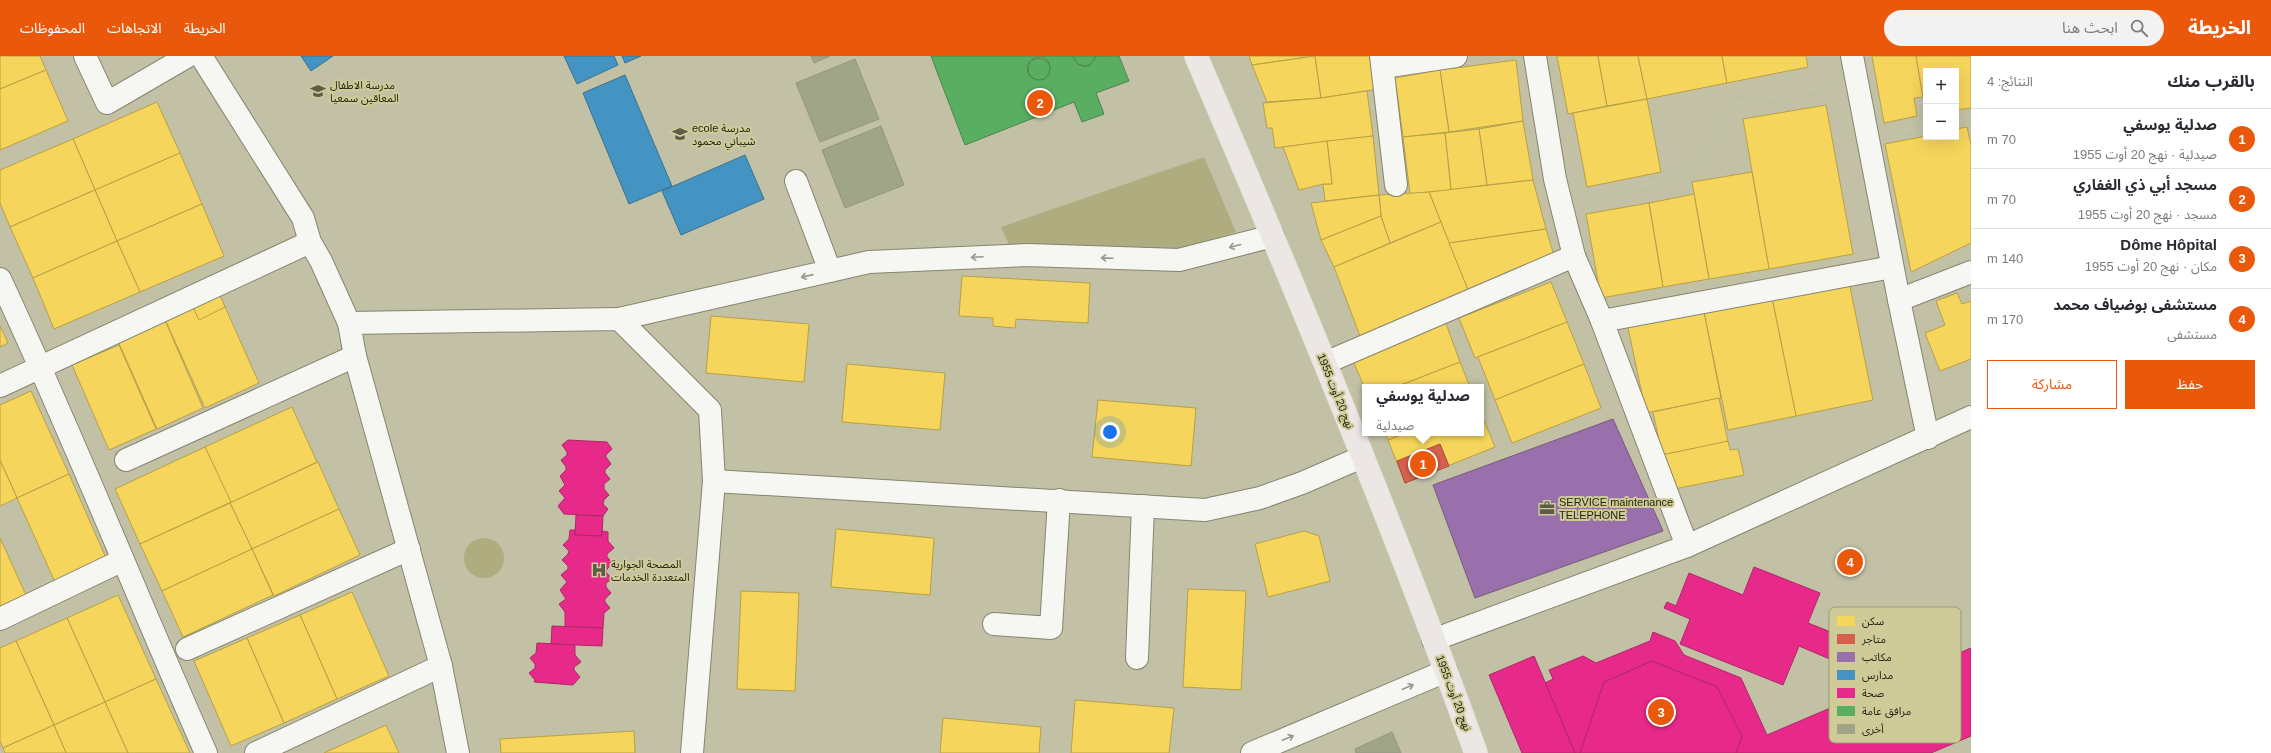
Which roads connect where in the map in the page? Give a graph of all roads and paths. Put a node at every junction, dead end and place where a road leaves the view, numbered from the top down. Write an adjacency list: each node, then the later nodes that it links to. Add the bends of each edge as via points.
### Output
1 (85, 56): 2 (street, via 107,103)
2 (188, 56)
3 (200, 56): 18 (street, via 303,218)
4 (1196, 56): 17 (main road, نهج 20 أوت 1955)
5 (1456, 56): 8 (street)
6 (1535, 56): 16 (street)
7 (1852, 56): 9 (street)
8 (1382, 61): 15 (street)
9 (1856, 81): 13 (street); 16 (path, via 1735,104 1690,172)
10 (1971, 118): 11 (path)
11 (1959, 120)
12 (1923, 127): 13 (path)
13 (1867, 137): 20 (street)
14 (796, 181): 21 (street)
15 (1396, 185)
16 (1562, 209): 19 (street)
17 (1273, 236): 21 (street, one-way to 21, via 1179,260 1027,255 869,262); 29 (main road, نهج 20 أوت 1955)
18 (310, 242): 27 (street, via 322,261); 30 (street)
19 (1574, 256): 26 (street); 29 (street)
20 (1892, 267): 24 (street); 26 (street)
21 (830, 271): 25 (street, one-way to 25)
22 (1971, 272): 24 (street)
23 (0, 279): 30 (street)
24 (1899, 300): 33 (street)
25 (619, 319): 27 (street); 36 (street, via 710,410)
26 (1602, 321): 39 (street)
27 (349, 322): 28 (street)
28 (355, 356): 35 (street); 40 (street)
29 (1325, 363): 34 (main road, نهج 20 أوت 1955)
30 (41, 367): 31 (street); 41 (street)
31 (0, 386)
32 (1971, 417): 33 (street)
33 (1928, 438): 39 (street)
34 (1362, 456): 38 (street, via 1302,483 1253,499 1205,510); 44 (main road, نهج 20 أوت 1955)
35 (126, 460)
36 (714, 482): 37 (street); 52 (street)
37 (1059, 500): 38 (street); 43 (street, via 1050,628)
38 (1143, 506): 46 (street)
39 (1687, 546): 44 (street)
40 (409, 549): 45 (street); 47 (street)
41 (123, 560): 42 (street); 49 (street)
42 (0, 619)
43 (994, 624)
44 (1433, 640): 48 (main road, نهج 20 أوت 1955)
45 (187, 649)
46 (1137, 658)
47 (441, 666): 50 (street); 51 (street)
48 (1446, 671): 53 (street, one-way to 48); 54 (main road, نهج 20 أوت 1955)
49 (206, 753)
50 (256, 753)
51 (458, 753)
52 (692, 753)
53 (1252, 753)
54 (1476, 753)

